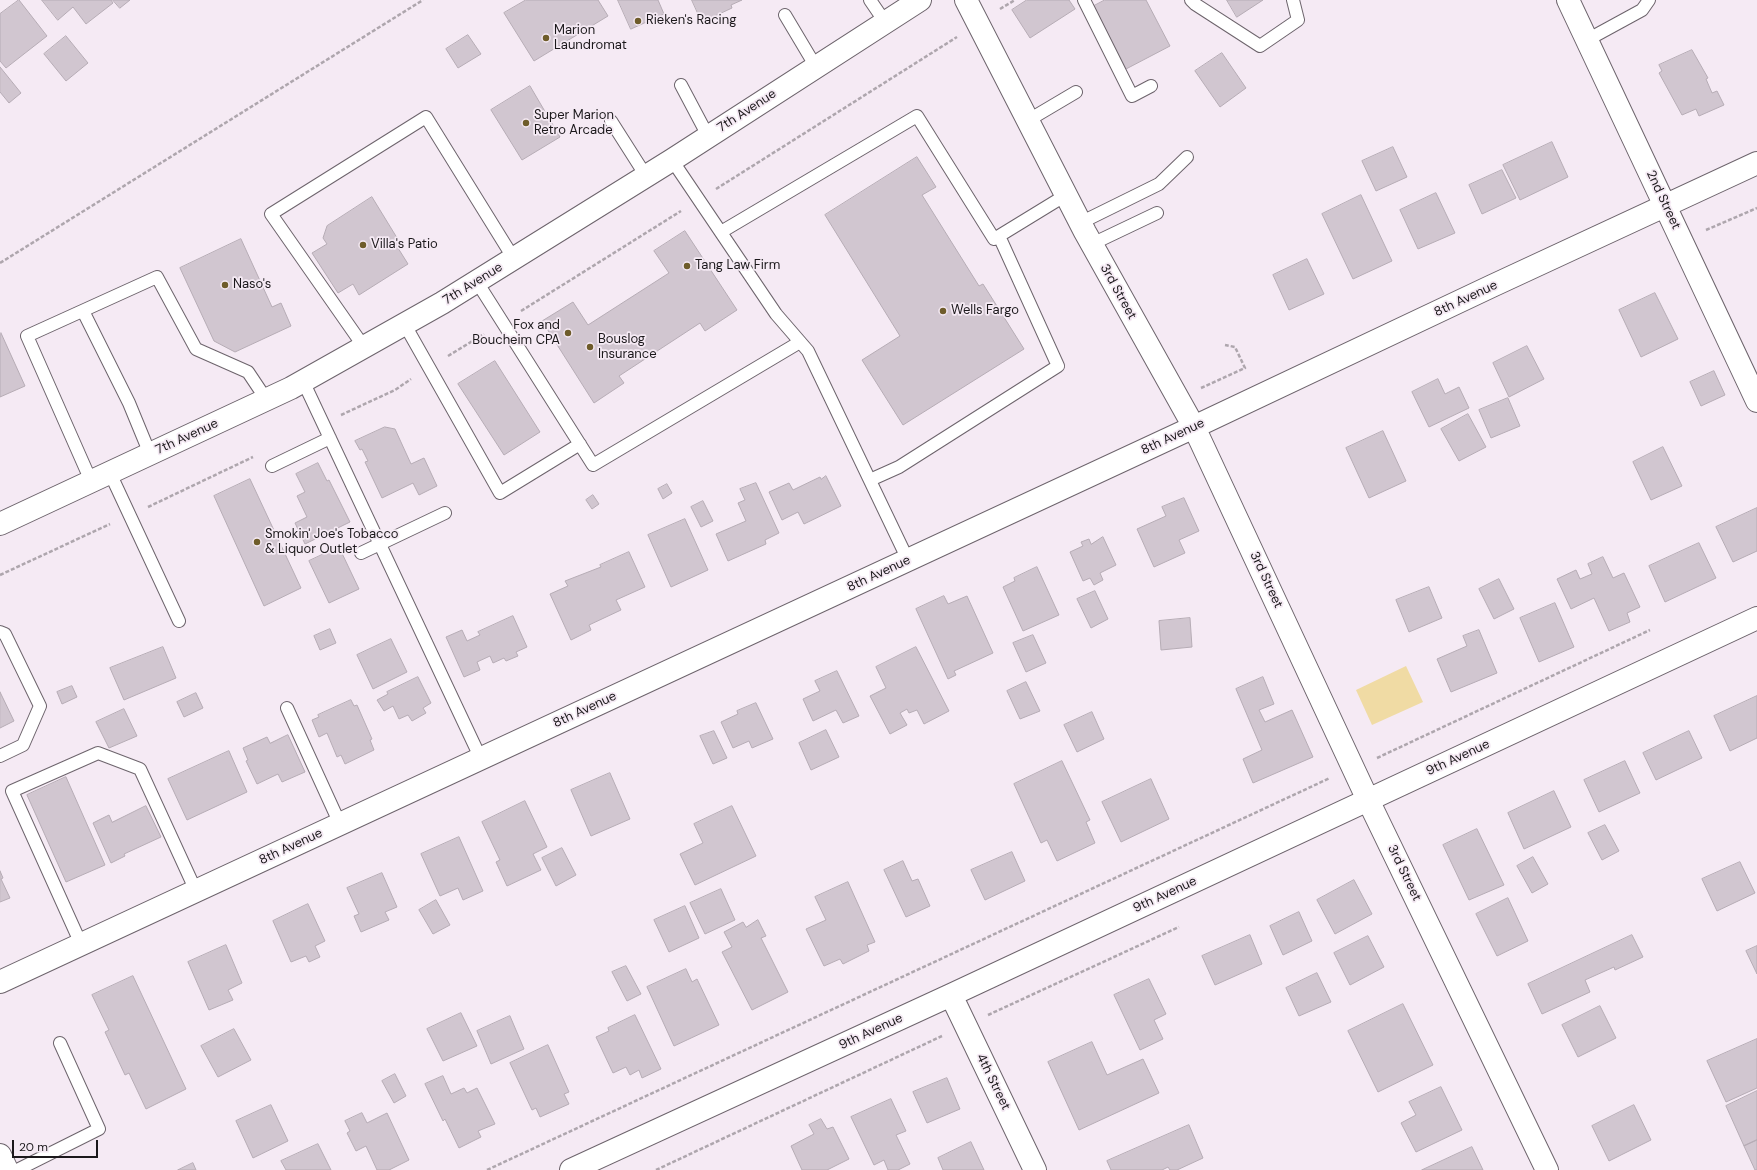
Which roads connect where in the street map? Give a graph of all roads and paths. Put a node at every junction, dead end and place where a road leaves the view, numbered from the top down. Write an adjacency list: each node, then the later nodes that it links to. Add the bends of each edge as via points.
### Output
1 (423, 0): 36 (path)
2 (870, 0): 13 (lane)
3 (920, 0): 13 (street, 7th Avenue)
4 (966, 0): 20 (street, 3rd Street)
5 (1014, 0): 11 (path)
6 (1084, 0): 17 (lane, via 1132,96)
7 (1191, 0): 8 (lane, via 1260,46 1298,20)
8 (1293, 0)
9 (1568, 0): 14 (street, 2nd Street)
10 (1649, 0): 14 (lane, via 1642,10)
11 (995, 12)
12 (785, 15): 15 (lane)
13 (885, 22): 15 (street, 7th Avenue)
14 (1587, 40): 27 (street, 2nd Street)
15 (816, 67): 21 (street, 7th Avenue)
16 (681, 85): 21 (lane)
17 (1151, 86)
18 (1076, 92): 20 (lane)
19 (611, 121): 25 (lane)
20 (1027, 121): 26 (street, 3rd Street)
21 (708, 136): 23 (street, 7th Avenue)
22 (1187, 157): 30 (lane, via 1159,184)
23 (672, 160): 25 (street, 7th Avenue); 32 (lane)
24 (1757, 163): 27 (street, 8th Avenue)
25 (646, 176): 35 (street, 7th Avenue)
26 (1066, 195): 30 (street, 3rd Street); 53 (lane, via 999,236 1058,366 899,467)
27 (1666, 206): 46 (street, 2nd Street); 47 (street, 8th Avenue)
28 (1757, 208): 31 (path)
29 (1157, 213): 34 (lane)
30 (1080, 222): 34 (street, 3rd Street)
31 (1704, 231)
32 (721, 232): 33 (lane, via 917,116); 40 (lane, via 776,314)
33 (994, 239)
34 (1092, 244): 47 (street, 3rd Street)
35 (514, 259): 37 (street, 7th Avenue); 42 (lane, via 426,117 272,214)
36 (0, 263)
37 (477, 282): 39 (street, 7th Avenue); 49 (lane)
38 (83, 311): 45 (lane, via 157,277 196,349 248,372); 50 (lane, via 129,403); 52 (lane, via 27,336)
39 (405, 324): 42 (street, 7th Avenue); 49 (lane, via 500,492)
40 (800, 342): 49 (lane, via 593,465); 53 (lane, via 808,351)
41 (1225, 345): 44 (path, via 1235,347 1245,368)
42 (364, 347): 43 (street, 7th Avenue)
43 (303, 381): 45 (street, 7th Avenue); 48 (lane)
44 (1197, 390)
45 (266, 399): 50 (street, 7th Avenue)
46 (1757, 401)
47 (1194, 427): 58 (street, 8th Avenue); 68 (street, 3rd Street)
48 (330, 438): 51 (lane); 56 (lane)
49 (580, 444)
50 (150, 454): 52 (street, 7th Avenue)
51 (272, 466)
52 (100, 477): 55 (street, 7th Avenue); 60 (lane)
53 (870, 480): 58 (lane)
54 (445, 513): 56 (lane)
55 (0, 524)
56 (380, 544): 57 (lane); 65 (lane)
57 (361, 553)
58 (908, 560): 65 (street, 8th Avenue)
59 (1757, 618): 68 (street, 9th Avenue)
60 (179, 621)
61 (1650, 630): 66 (path)
62 (0, 632): 64 (lane, via 6,634 40,706 23,745)
63 (287, 708): 69 (lane)
64 (0, 756)
65 (481, 759): 69 (street, 8th Avenue)
66 (1372, 760)
67 (1337, 776): 81 (path)
68 (1368, 800): 74 (street, 9th Avenue); 85 (street, 3rd Street)
69 (340, 824): 70 (street, 8th Avenue)
70 (196, 891): 72 (street, 8th Avenue); 72 (lane, via 140,769 98,753 12,791)
71 (1179, 927): 75 (path)
72 (81, 944): 73 (street, 8th Avenue)
73 (0, 982)
74 (951, 995): 82 (street, 9th Avenue); 84 (street, 4th Street)
75 (982, 1018)
76 (943, 1036): 83 (path)
77 (60, 1043): 80 (lane, via 99,1129)
78 (0, 1155): 79 (street)
79 (7, 1170)
80 (17, 1170)
81 (487, 1170)
82 (571, 1170)
83 (656, 1170)
84 (1035, 1170)
85 (1547, 1170)

